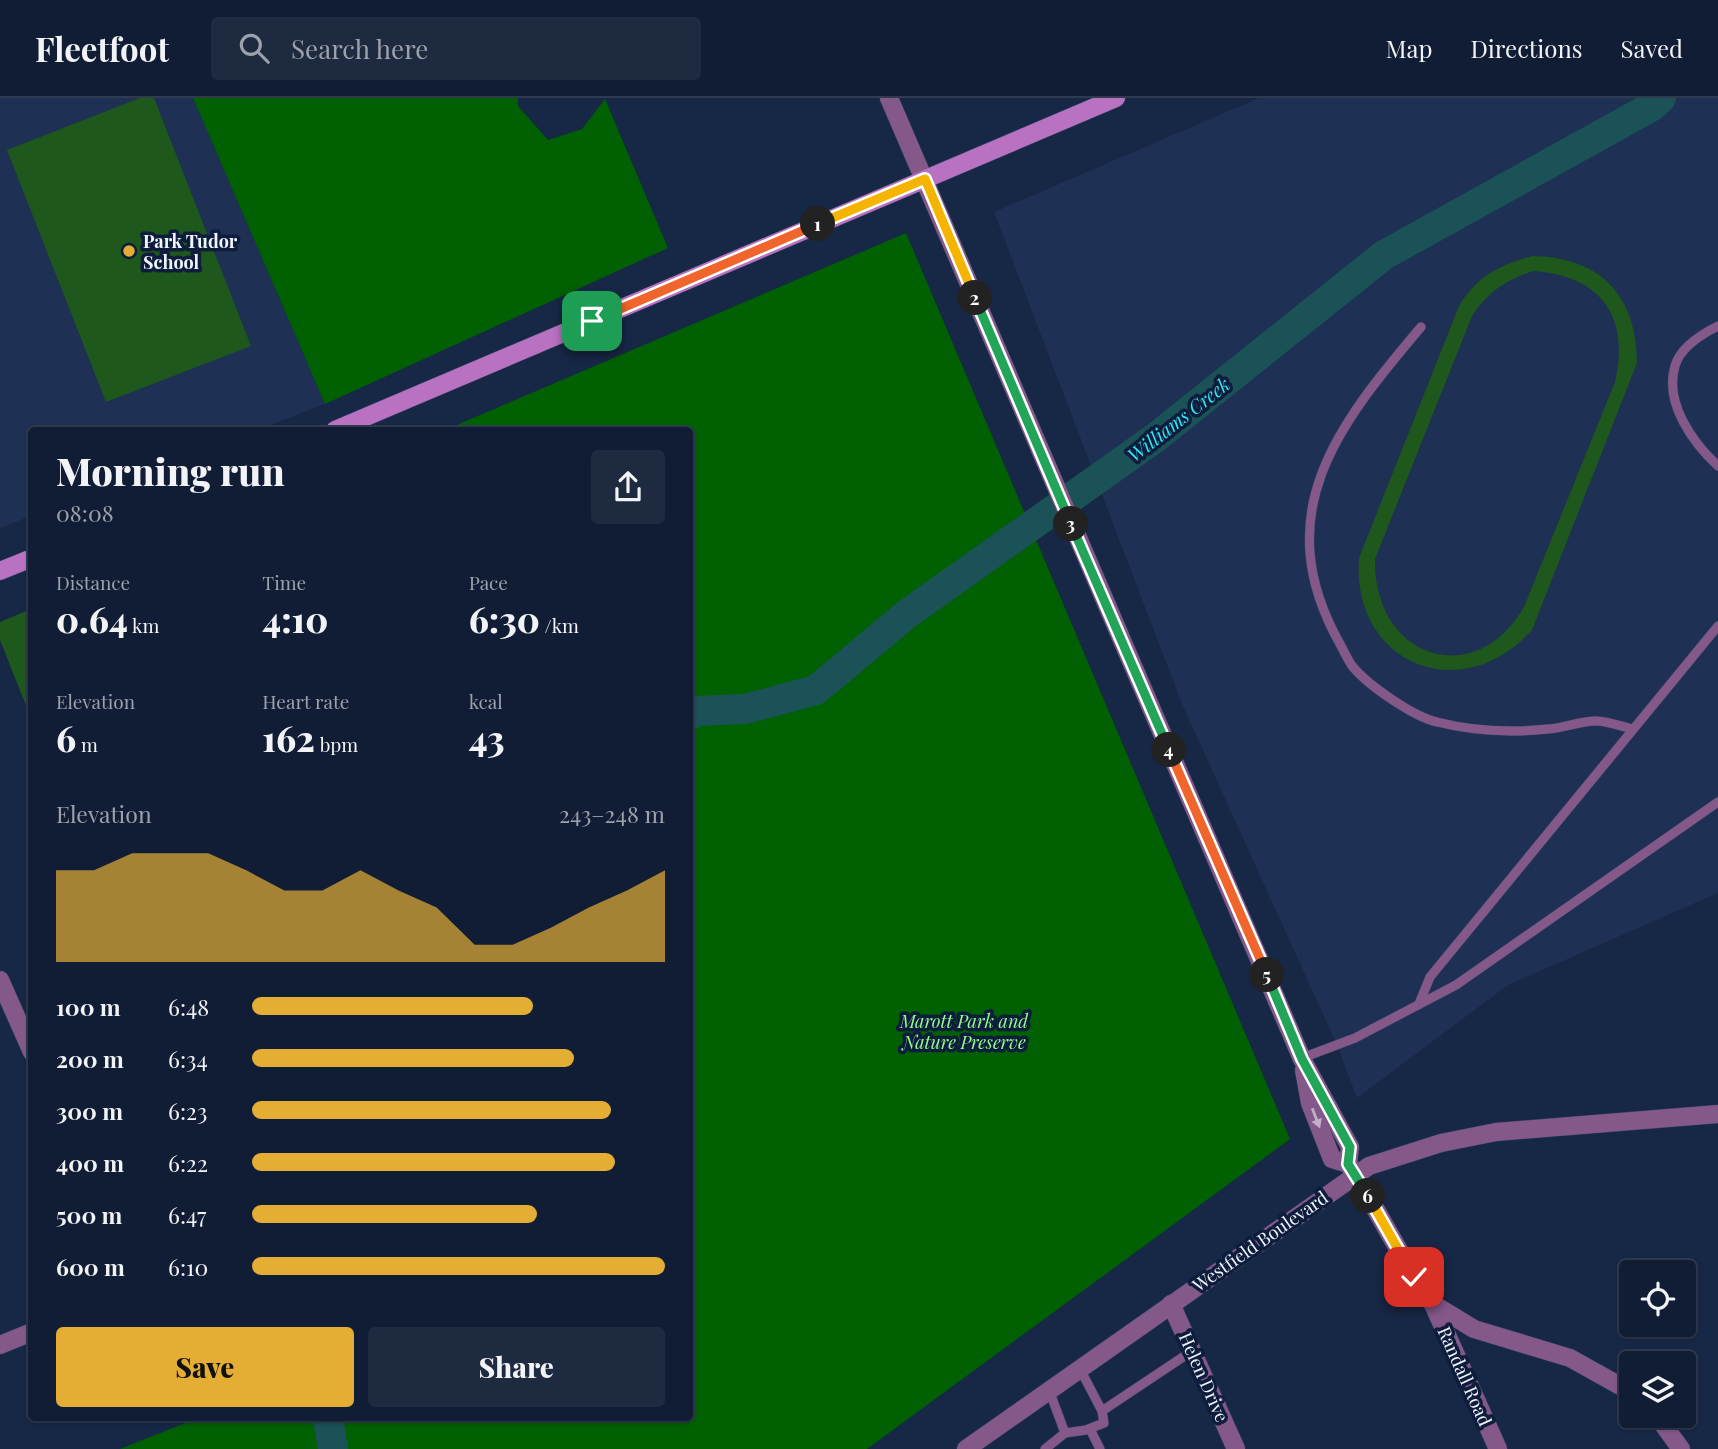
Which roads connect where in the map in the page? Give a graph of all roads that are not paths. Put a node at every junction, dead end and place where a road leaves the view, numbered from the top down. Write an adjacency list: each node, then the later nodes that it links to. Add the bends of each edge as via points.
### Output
1 (889, 98): 3 (street)
2 (1116, 98): 3 (main road)
3 (925, 179): 6 (main road); 16 (street)
4 (1718, 326): 7 (lane, via 1690,344 1675,365 1674,389 1696,446)
5 (1421, 327): 11 (lane, via 1347,421 1325,464 1309,519 1311,563 1322,611 1353,667 1391,698 1433,722 1469,729 1549,729 1596,721)
6 (342, 427)
7 (1718, 466)
8 (28, 560): 9 (main road)
9 (0, 571)
10 (1718, 626): 11 (lane)
11 (1632, 729): 14 (lane, via 1430,977)
12 (1718, 802): 14 (lane, via 1507,951)
13 (0, 980): 15 (street)
14 (1419, 1004): 16 (lane, via 1355,1038)
15 (28, 1043)
16 (1302, 1059): 18 (street, via 1350,1147)
17 (1718, 1114): 18 (street, Westfield Boulevard, via 1476,1135)
18 (1352, 1169): 19 (street, Westfield Boulevard); 20 (street)
19 (1171, 1304): 23 (street, Helen Drive); 24 (street, Westfield Boulevard)
20 (1433, 1304): 25 (street, via 1474,1329 1570,1358); 35 (street, Randall Road)
21 (28, 1334): 22 (street)
22 (0, 1345)
23 (1192, 1351): 27 (lane); 34 (street, Helen Drive)
24 (1080, 1369): 26 (street, Westfield Boulevard); 27 (lane)
25 (1619, 1385)
26 (1049, 1390): 30 (lane); 31 (street, Westfield Boulevard)
27 (1102, 1411): 29 (lane, via 1104,1423)
28 (1666, 1428): 36 (street)
29 (1090, 1429): 30 (lane); 33 (lane)
30 (1065, 1433): 32 (lane)
31 (973, 1447)
32 (1045, 1449)
33 (1100, 1449)
34 (1236, 1449)
35 (1498, 1449)
36 (1681, 1449)

